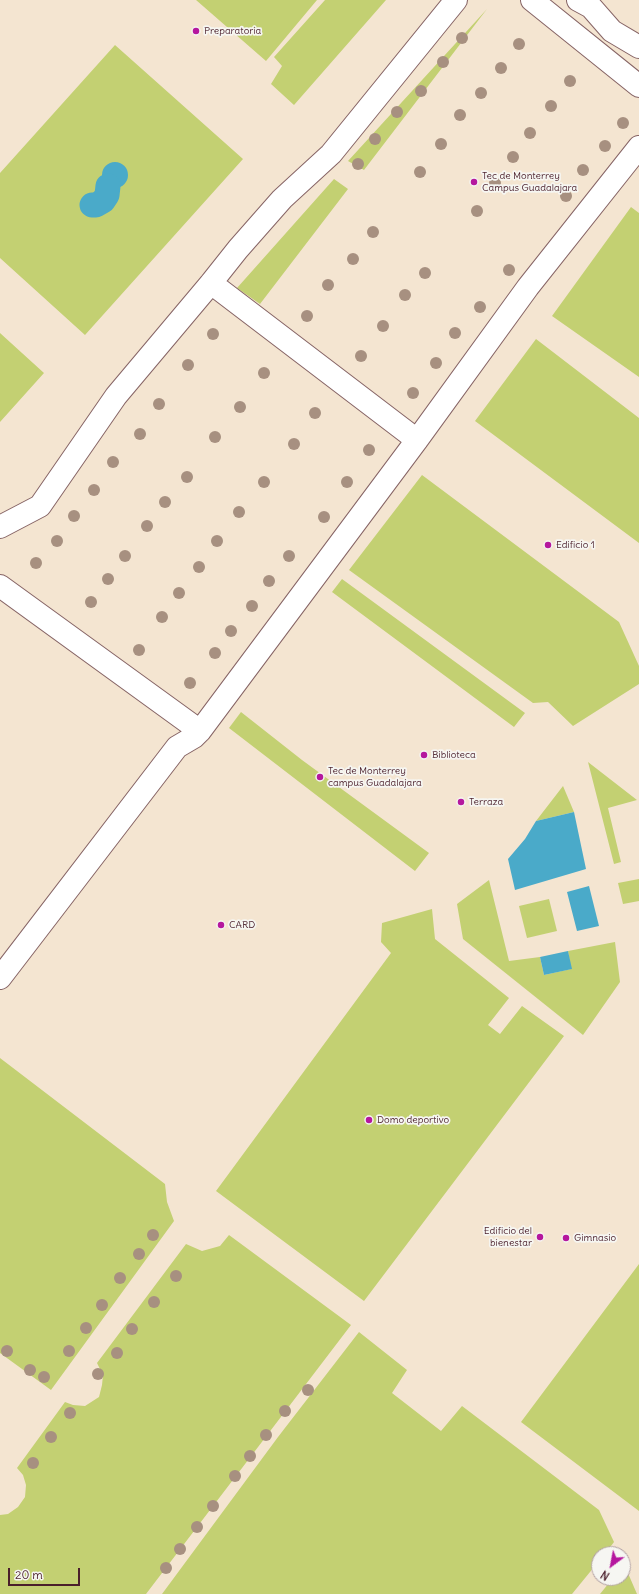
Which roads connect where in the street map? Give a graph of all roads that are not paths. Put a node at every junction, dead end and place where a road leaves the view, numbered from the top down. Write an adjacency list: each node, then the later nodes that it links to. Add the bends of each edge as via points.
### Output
1 (456, 0): 7 (lane, via 331,154 282,199)
2 (532, 0): 5 (lane)
3 (578, 0): 4 (lane, via 591,7 612,30)
4 (639, 47)
5 (639, 86)
6 (639, 147): 8 (lane, via 528,287)
7 (211, 283): 8 (lane); 9 (lane, via 116,396 40,506)
8 (417, 440): 12 (lane)
9 (0, 527)
10 (0, 586): 12 (lane)
11 (0, 598): 12 (lane)
12 (197, 734): 13 (lane, via 177,748)
13 (0, 978)

